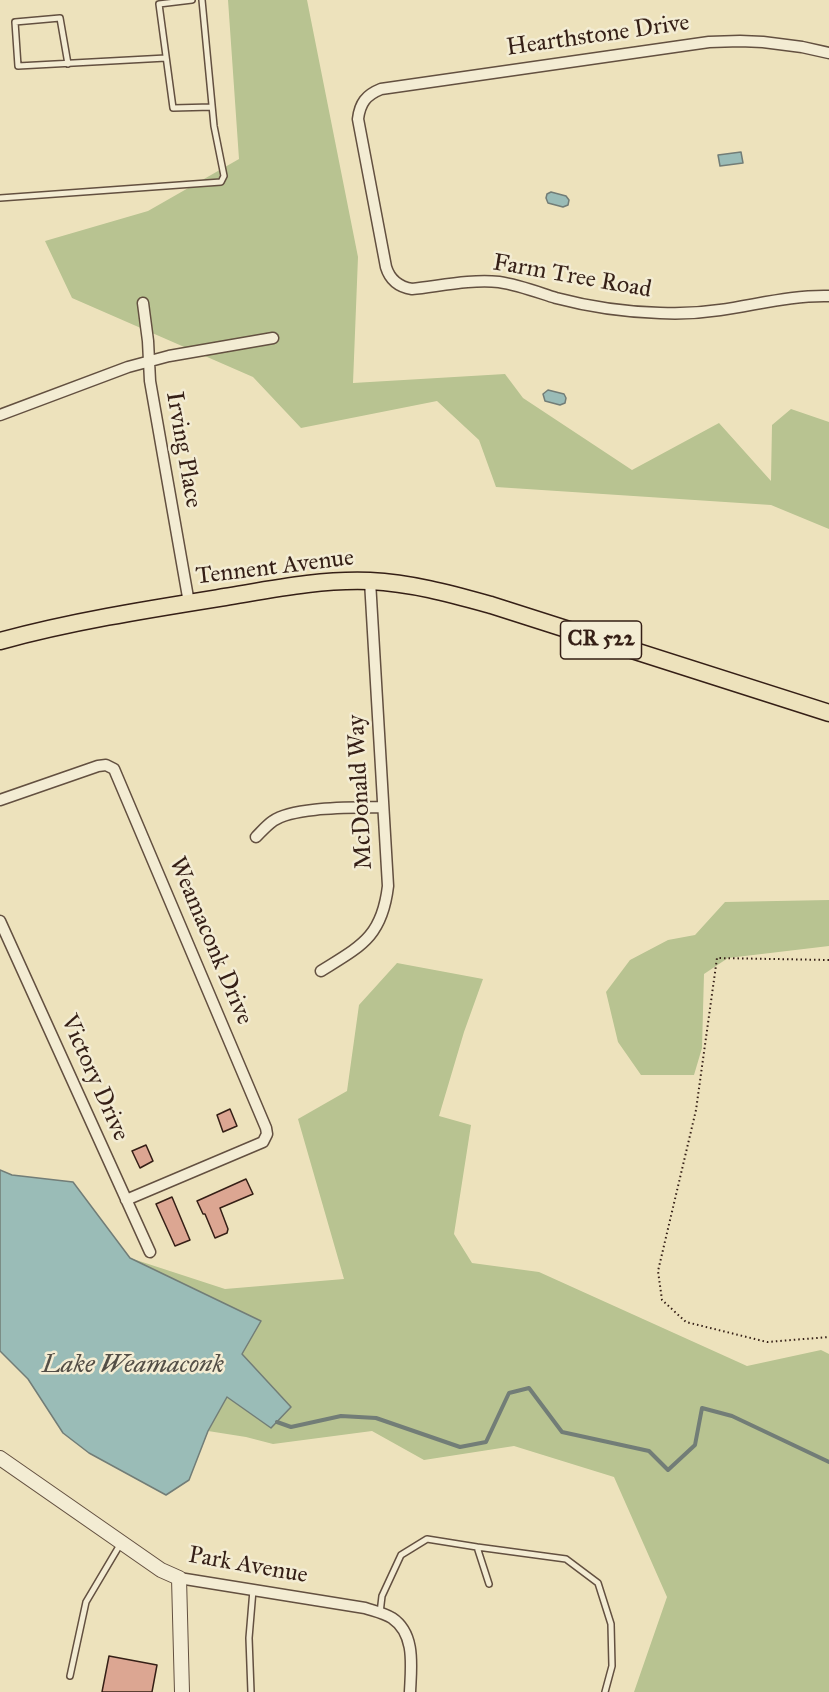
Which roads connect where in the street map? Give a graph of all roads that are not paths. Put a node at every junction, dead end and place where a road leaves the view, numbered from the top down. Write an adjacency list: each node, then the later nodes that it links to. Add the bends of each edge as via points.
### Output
1 (192, 0): 4 (lane, via 159,4)
2 (202, 0): 6 (lane)
3 (829, 53): 8 (street, Hearthstone Drive, via 763,42 709,42 374,92 362,102 358,119)
4 (166, 58): 5 (lane); 6 (lane, via 173,108)
5 (68, 64): 5 (lane, via 18,66 15,22 60,18)
6 (212, 107): 7 (lane, via 224,176 221,182)
7 (0, 198)
8 (387, 272): 9 (street, Farm Tree Road, via 405,288 499,282 626,311 694,313)
9 (829, 296)
10 (143, 303): 12 (street, Irving Place)
11 (273, 338): 12 (street)
12 (149, 361): 13 (street); 15 (street, Irving Place)
13 (0, 415)
14 (370, 581): 15 (main road, Tennent Avenue / CR 522, via 303,584); 17 (main road, Tennent Avenue / CR 522, via 440,591); 19 (street, McDonald Way)
15 (189, 603): 16 (main road, Tennent Avenue / CR 522)
16 (0, 641)
17 (829, 713)
18 (0, 800): 23 (street, Weamaconk Drive, via 98,766 114,769 267,1134 263,1142)
19 (383, 807): 20 (street, via 288,814 273,821); 22 (street, McDonald Way, via 388,886 382,915 364,943)
20 (256, 837)
21 (0, 921): 23 (street, Victory Drive)
22 (321, 971)
23 (126, 1200): 24 (street, Victory Drive)
24 (150, 1252)
25 (0, 1458): 26 (street, Park Avenue)
26 (121, 1543): 28 (street, Park Avenue); 32 (lane, via 86,1602)
27 (477, 1547): 29 (lane); 31 (lane, via 427,1539 401,1555 382,1596); 36 (lane, via 566,1559 598,1583 611,1624 612,1666)
28 (179, 1578): 30 (street, Park Avenue); 33 (street)
29 (489, 1584)
30 (253, 1590): 31 (street, Park Avenue); 34 (lane, via 249,1638)
31 (380, 1613): 35 (street, via 393,1618 408,1638 412,1662)
32 (70, 1676)
33 (182, 1692)
34 (251, 1692)
35 (410, 1692)
36 (605, 1692)

